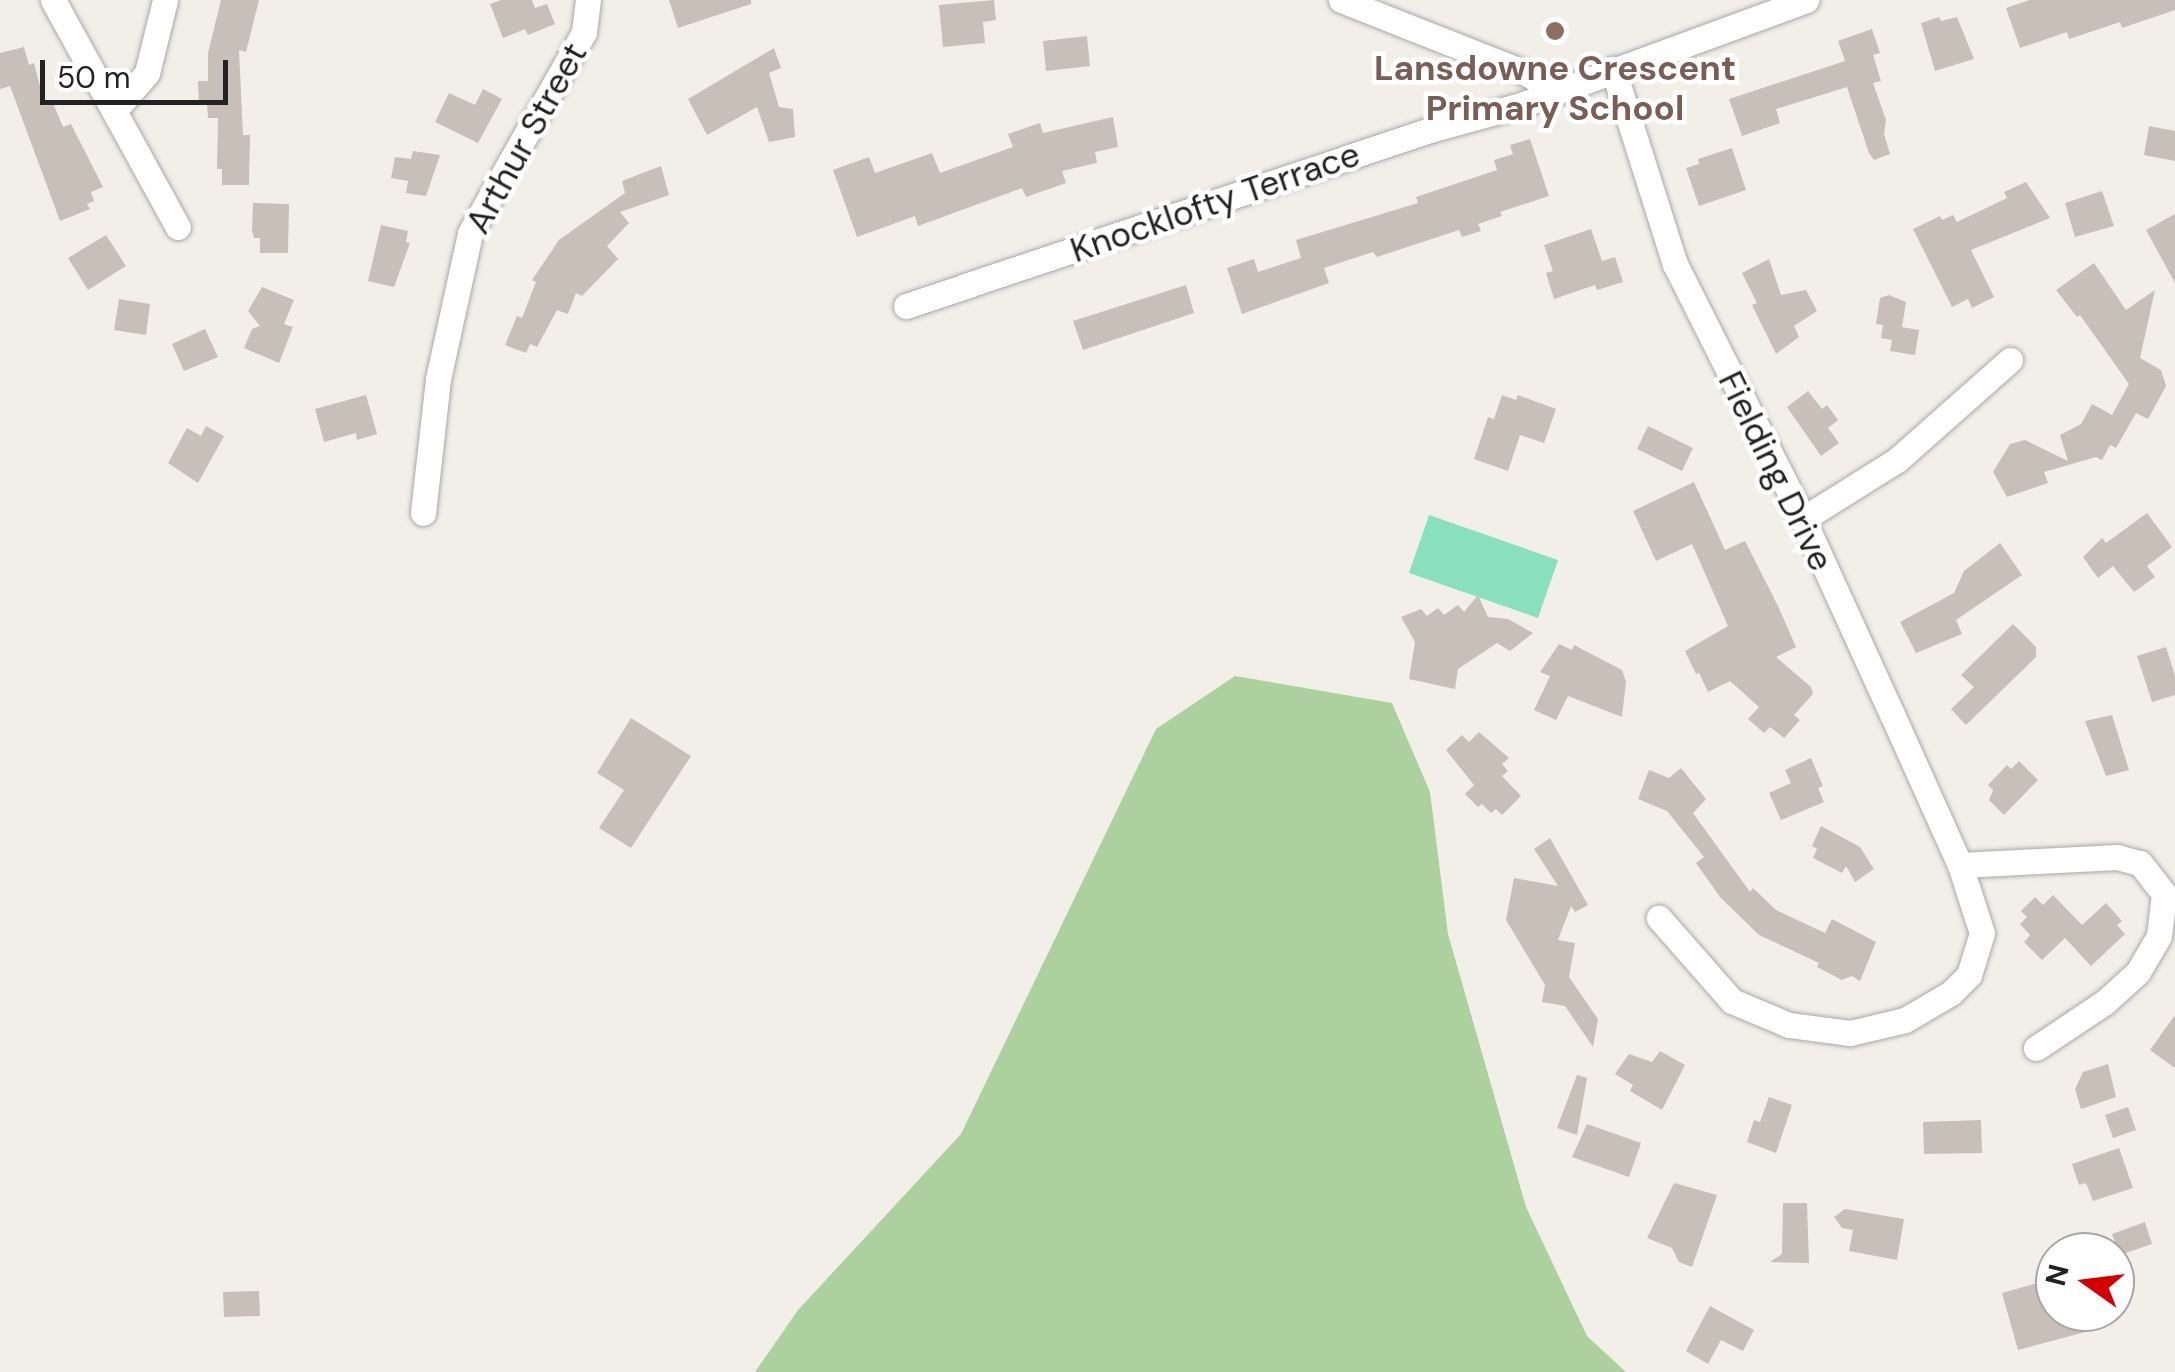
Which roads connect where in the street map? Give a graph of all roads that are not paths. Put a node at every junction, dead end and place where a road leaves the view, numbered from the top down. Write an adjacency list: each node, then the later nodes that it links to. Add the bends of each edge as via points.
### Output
1 (53, 0): 8 (street)
2 (165, 0): 8 (street, via 147,73)
3 (588, 0): 12 (street, Arthur Street, via 584,32 470,232 438,379)
4 (1341, 0): 7 (street, via 1528,74)
5 (1806, 0): 6 (street, Knocklofty Terrace)
6 (1612, 69): 7 (street, Knocklofty Terrace); 13 (street, Fielding Drive, via 1675,264)
7 (1556, 92): 10 (street, Knocklofty Terrace)
8 (114, 110): 9 (street)
9 (178, 227)
10 (906, 306)
11 (2010, 360): 13 (street, via 1897,460)
12 (424, 513)
13 (1802, 519): 14 (street, Fielding Drive)
14 (1960, 865): 15 (street, Fielding Drive, via 1982,933 1969,975 1930,1008 1850,1033 1789,1025 1732,1001); 16 (street, via 2117,857 2140,864 2164,894 2159,936 2138,972)
15 (1660, 918)
16 (2036, 1048)

